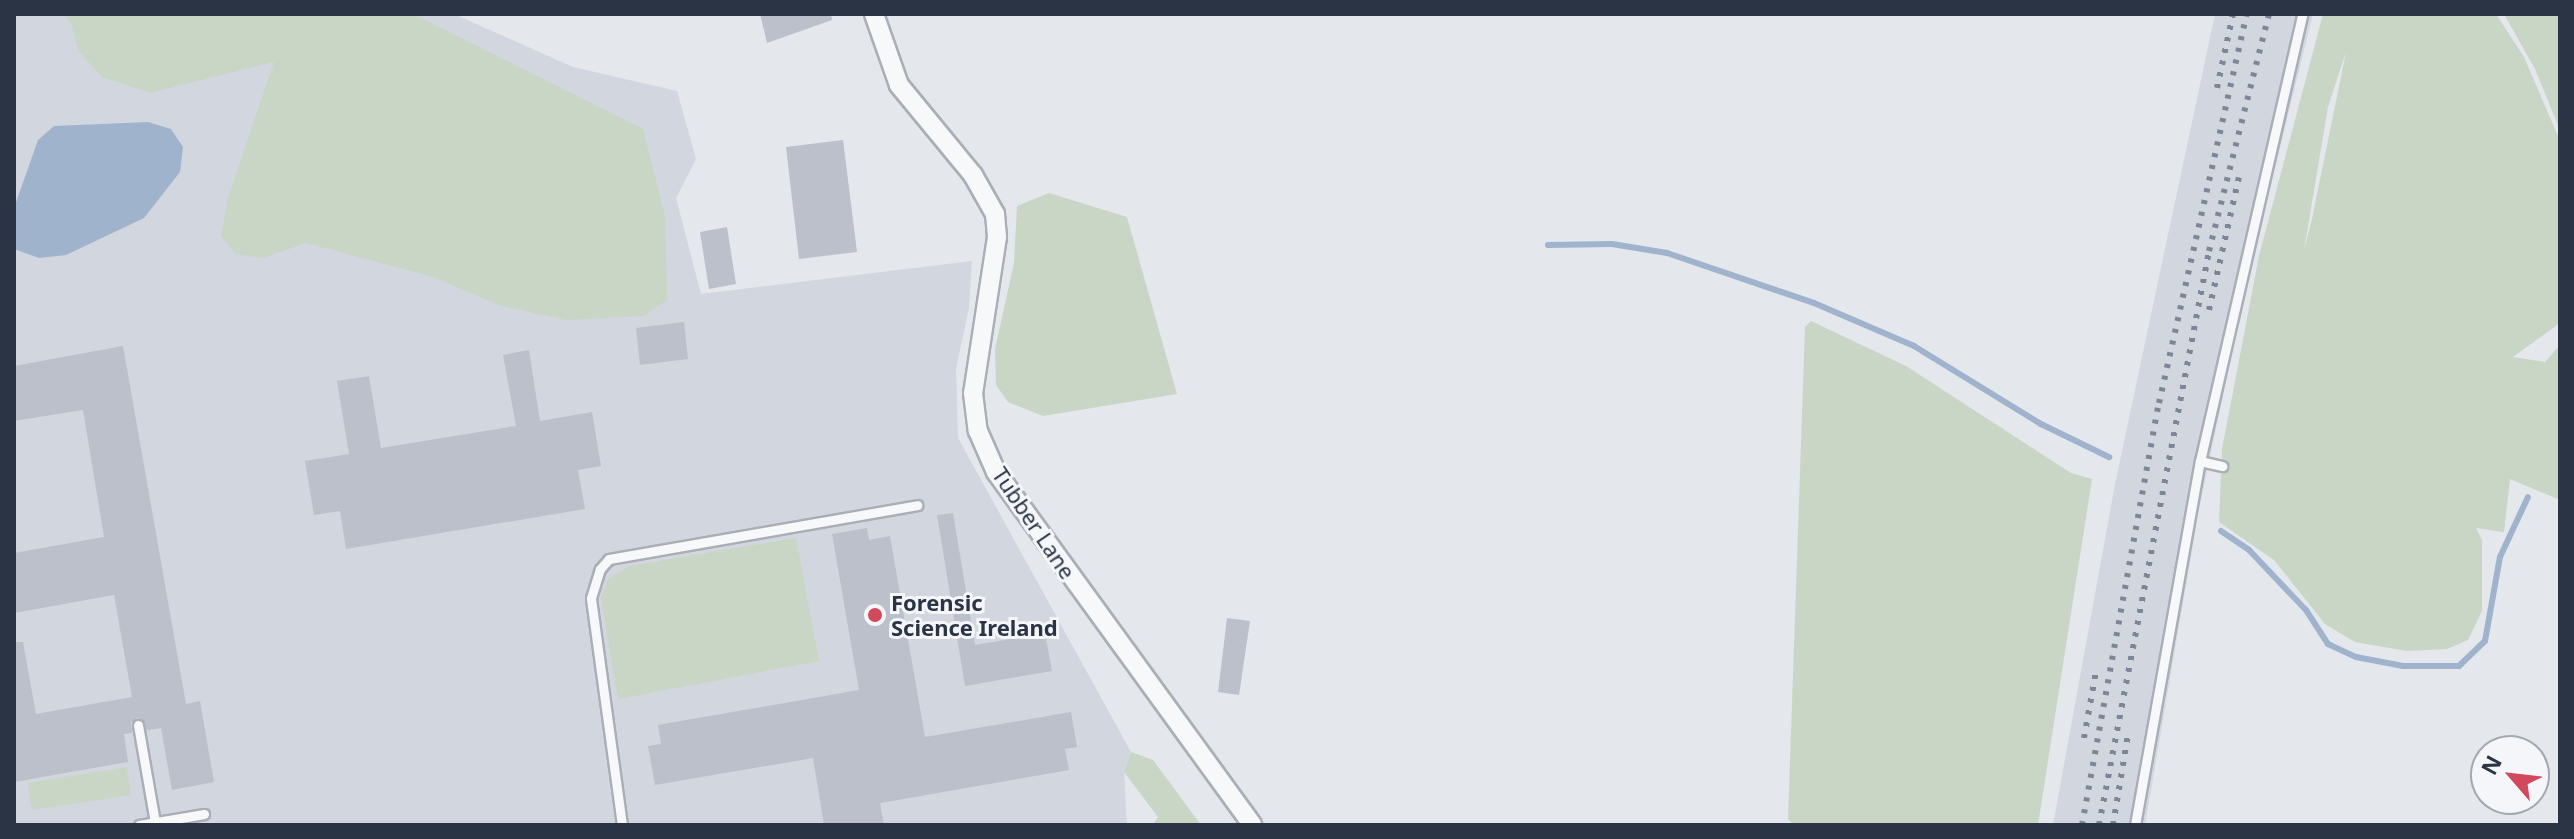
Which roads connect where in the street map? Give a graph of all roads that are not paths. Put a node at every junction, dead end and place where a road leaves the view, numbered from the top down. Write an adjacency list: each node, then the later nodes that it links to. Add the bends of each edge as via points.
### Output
1 (874, 14): 11 (street, Tubber Lane, via 899,85 973,175 995,214 997,237 973,393 978,431 996,472)
2 (2302, 14): 3 (lane)
3 (2200, 461): 4 (lane); 12 (lane)
4 (2222, 466)
5 (917, 505): 10 (lane, via 609,559 591,598)
6 (138, 725): 8 (lane)
7 (204, 814): 8 (lane)
8 (155, 822): 9 (lane)
9 (139, 825)
10 (622, 825)
11 (1252, 825)
12 (2135, 825)

